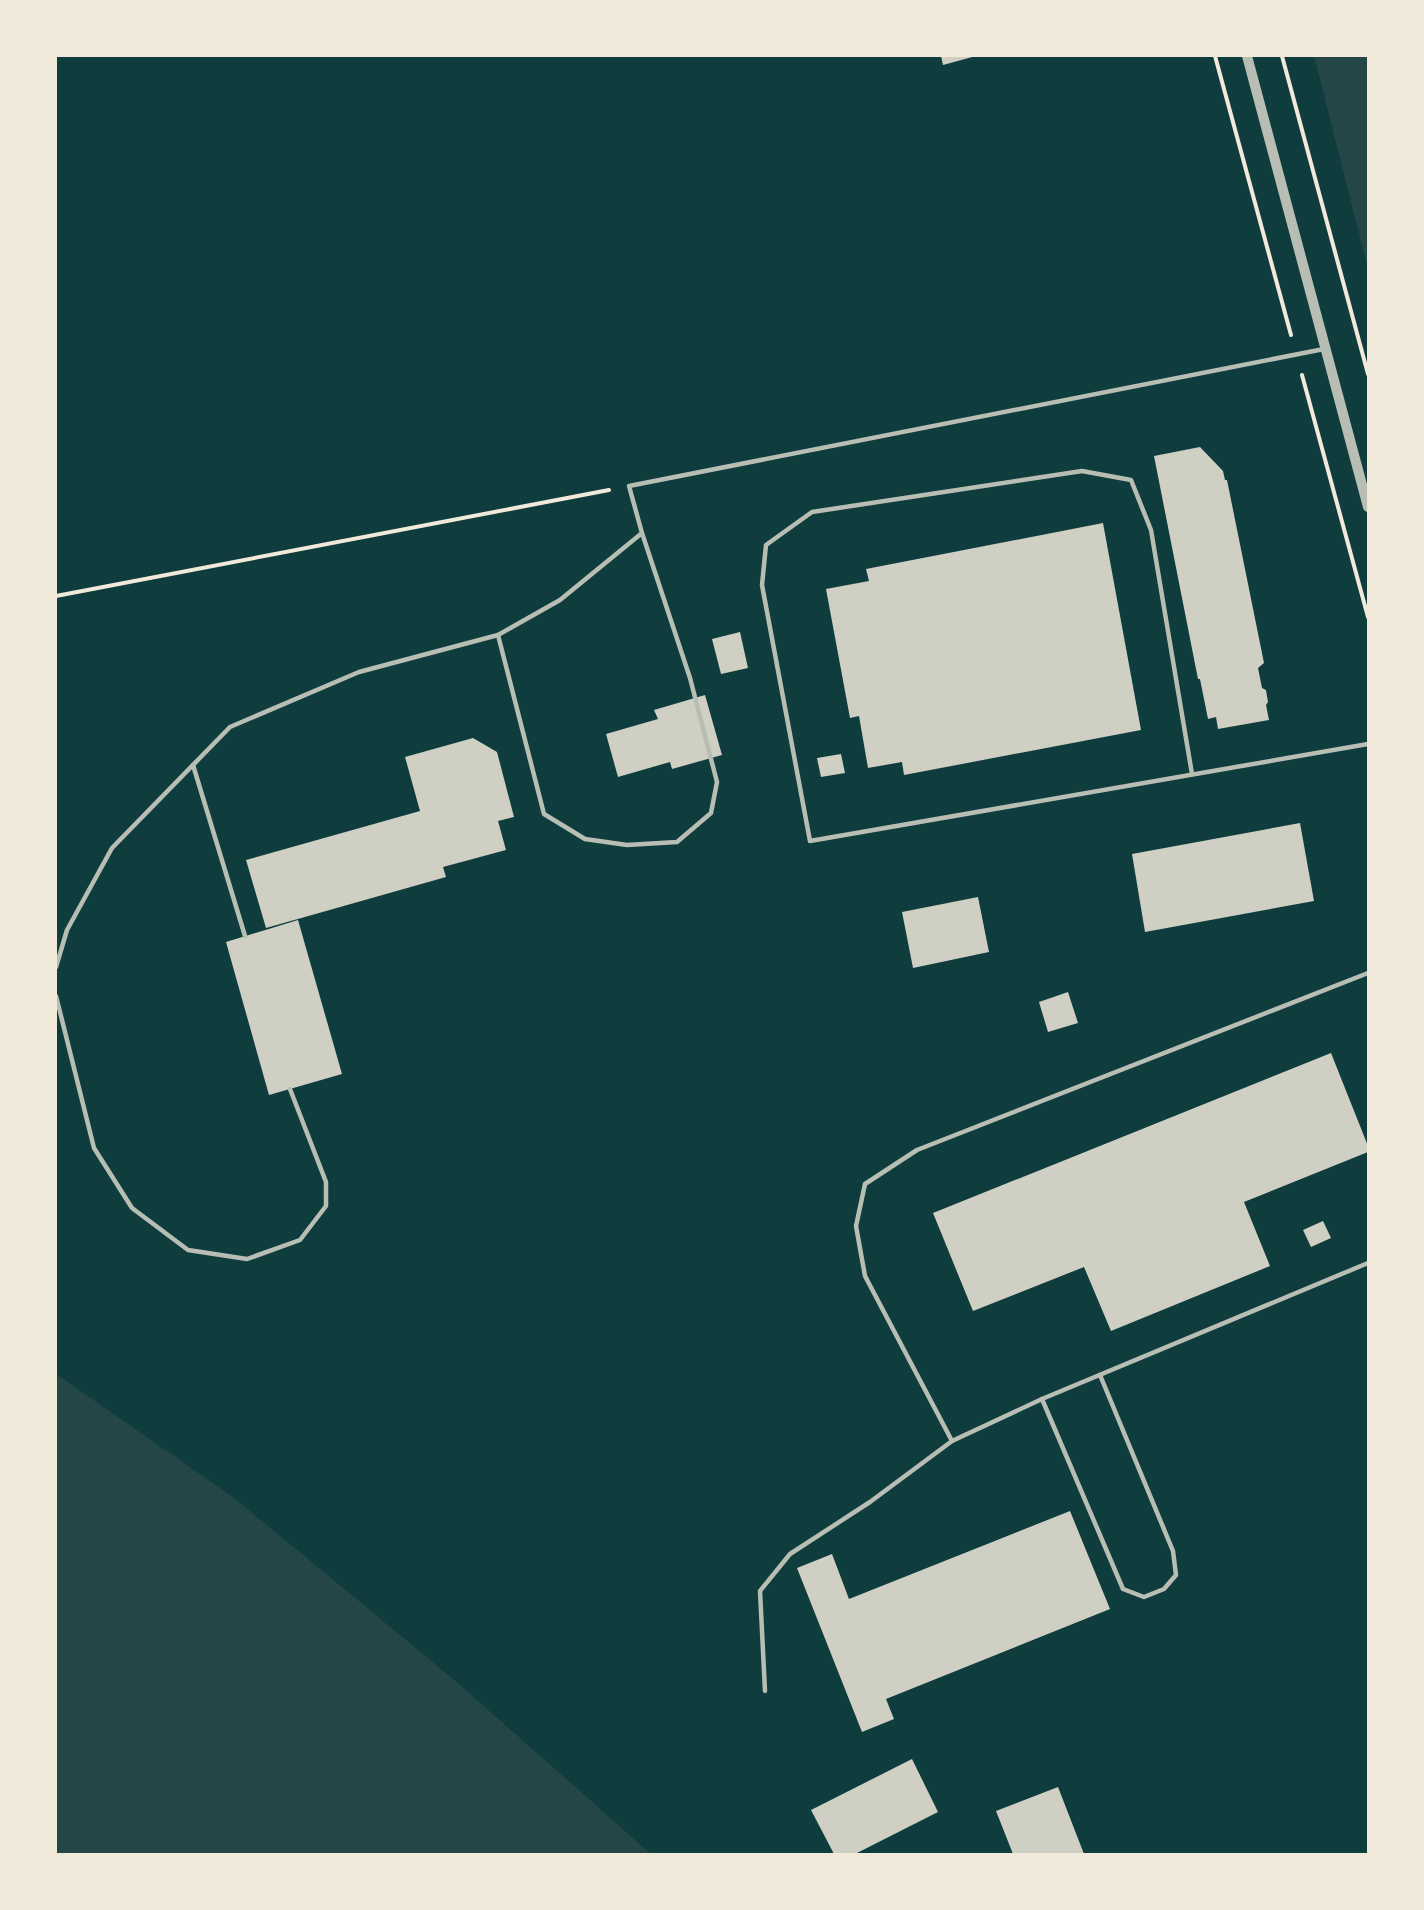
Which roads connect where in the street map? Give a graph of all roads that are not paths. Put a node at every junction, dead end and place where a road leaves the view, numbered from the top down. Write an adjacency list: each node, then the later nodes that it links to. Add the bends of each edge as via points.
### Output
1 (1246, 56): 2 (street)
2 (1326, 349): 3 (street); 4 (lane, via 629,486)
3 (1368, 507)
4 (642, 533): 5 (lane, via 560,600); 5 (lane, via 690,678 717,782 711,813 678,842 627,845 585,838 544,814)
5 (498, 635): 7 (lane, via 358,672 273,708 230,727)
6 (1368, 744): 8 (lane)
7 (193, 765): 9 (lane); 10 (lane, via 112,848 67,930)
8 (1192, 774): 8 (lane, via 810,841 762,585 766,545 812,512 1082,471 1131,480 1151,530)
9 (244, 936)
10 (56, 967)
11 (1368, 973): 17 (lane, via 917,1150 865,1184 856,1226 865,1276)
12 (56, 996): 13 (lane, via 94,1149 132,1208 188,1250 247,1259 300,1240 326,1206 326,1182)
13 (291, 1089)
14 (1368, 1263): 15 (lane)
15 (1101, 1375): 16 (lane); 16 (lane, via 1173,1551 1176,1575 1164,1589 1144,1597 1124,1589)
16 (1042, 1399): 17 (lane)
17 (952, 1441): 18 (lane, via 870,1502 790,1554 760,1591)
18 (765, 1691)

